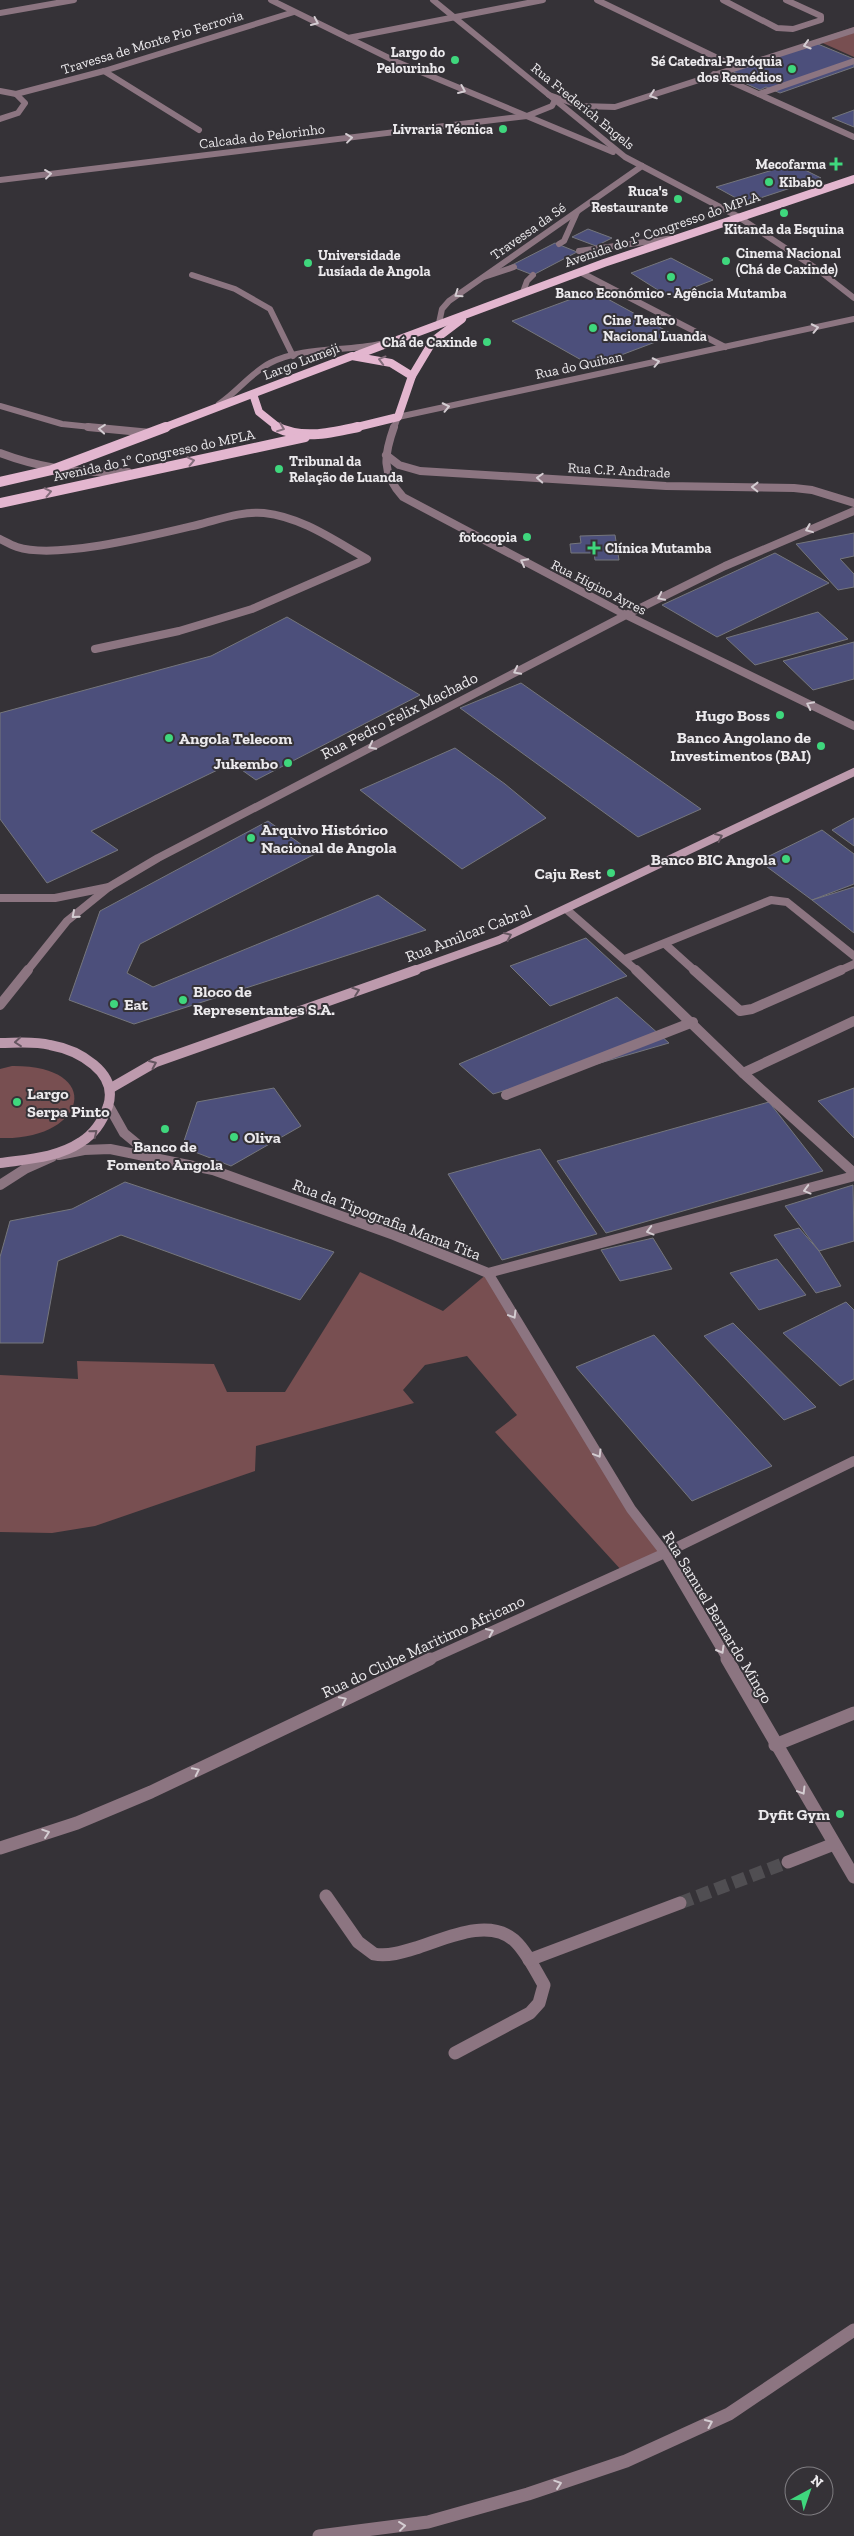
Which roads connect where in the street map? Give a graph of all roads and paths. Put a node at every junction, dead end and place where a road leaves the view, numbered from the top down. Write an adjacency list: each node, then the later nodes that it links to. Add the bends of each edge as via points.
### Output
1 (74, 0): 9 (street)
2 (271, 0): 8 (street)
3 (433, 0): 10 (street, Rua Frederich Engels)
4 (542, 0): 10 (street)
5 (597, 0): 14 (street)
6 (724, 0): 7 (street, via 777,28 794,29 821,20 820,16)
7 (786, 0)
8 (294, 12): 12 (street, one-way to 12); 15 (street, Travessa de Monte Pio Ferrovia)
9 (0, 13)
10 (454, 18): 12 (street); 19 (street, Rua Frederich Engels)
11 (854, 30): 14 (street, one-way to 14)
12 (348, 38): 22 (street, one-way to 22)
13 (854, 61): 20 (street)
14 (736, 67): 16 (street)
15 (104, 71): 18 (street, Travessa de Monte Pio Ferrovia); 24 (street)
16 (714, 74): 19 (street, one-way to 19, via 626,104 601,108 570,104); 20 (street)
17 (0, 91): 18 (street)
18 (16, 94): 23 (street, via 25,103 23,108)
19 (548, 94): 21 (street, Rua Frederich Engels)
20 (759, 94): 25 (street)
21 (555, 100): 22 (street, via 552,106); 26 (street, Rua Frederich Engels)
22 (527, 116): 26 (street); 29 (street, Calcada do Pelorinho, one-way to 22)
23 (0, 119)
24 (199, 130)
25 (854, 137)
26 (625, 157): 27 (street, Rua Frederich Engels)
27 (642, 166): 30 (street, Travessa da Sé); 31 (street, Rua Frederich Engels)
28 (854, 179): 31 (main road, Avenida do 1º Congresso do MPLA)
29 (0, 180)
30 (577, 212): 33 (street, via 564,241); 39 (street, Travessa da Sé)
31 (737, 216): 32 (main road, Avenida do 1º Congresso do MPLA); 41 (street, Rua Frederich Engels, via 817,269)
32 (678, 237): 34 (street); 36 (main road, Avenida do 1º Congresso do MPLA)
33 (559, 244)
34 (579, 251)
35 (514, 267): 39 (street)
36 (580, 272): 40 (main road, Avenida do 1º Congresso do MPLA); 46 (street)
37 (192, 275): 48 (street, via 235,289 270,309)
38 (533, 275): 40 (street)
39 (484, 276): 44 (street, Travessa da Sé, one-way to 44, via 449,301 442,309)
40 (523, 292): 42 (main road, Avenida do 1º Congresso do MPLA)
41 (854, 298)
42 (480, 307): 44 (main road, Avenida do 1º Congresso do MPLA); 51 (main road, Avenida do 1º Congresso do MPLA, via 433,341)
43 (854, 319): 46 (street, Rua do Quiban, one-way to 43)
44 (439, 323): 45 (main road, Avenida do 1º Congresso do MPLA)
45 (398, 339): 47 (street, via 355,349); 49 (main road, Avenida do 1º Congresso do MPLA)
46 (725, 347): 55 (street, Rua do Quiban, one-way to 46)
47 (308, 353): 48 (street); 49 (street)
48 (293, 356): 50 (street, via 277,359)
49 (352, 356): 51 (main road, Largo Lumeji, one-way to 49, via 391,363); 52 (main road, Largo Lumeji)
50 (258, 371): 52 (street); 54 (street, via 228,400)
51 (412, 376): 55 (main road)
52 (252, 394): 54 (main road, Avenida do 1º Congresso do MPLA); 57 (main road, Largo Lumeji, one-way to 57, via 254,408 271,424)
53 (0, 406): 56 (street, one-way to 53, via 62,424)
54 (208, 411): 56 (main road, Avenida do 1º Congresso do MPLA)
55 (398, 417): 57 (main road, Largo Lumeji); 59 (street, Rua Higino Ayres)
56 (150, 432): 60 (main road, Avenida do 1º Congresso do MPLA)
57 (313, 435): 61 (main road, Avenida do 1º Congresso do MPLA, one-way to 57)
58 (0, 452): 60 (street)
59 (386, 455): 64 (street, Rua C.P. Andrade, one-way to 59, via 827,493 794,488 666,486 420,472 399,465); 67 (street, Rua Higino Ayres, one-way to 59, via 402,497 393,488 386,472)
60 (52, 470): 61 (street, via 89,474); 62 (main road, Avenida do 1º Congresso do MPLA)
61 (143, 472): 63 (main road, Avenida do 1º Congresso do MPLA, one-way to 61)
62 (0, 482)
63 (0, 503)
64 (854, 503)
65 (854, 511): 67 (street, Rua Pedro Felix Machado, one-way to 67, via 726,566)
66 (0, 539): 68 (street, via 33,550 73,549 263,512 292,518 367,559 252,609 179,631)
67 (626, 615): 69 (street, Rua Higino Ayres, one-way to 67); 71 (street, Rua Pedro Felix Machado, one-way to 71, via 158,858)
68 (96, 649)
69 (854, 726)
70 (854, 772): 73 (main road, Rua Amilcar Cabral, one-way to 70)
71 (109, 887): 72 (street, via 58,898); 78 (street, Rua Pedro Felix Machado, one-way to 78, via 67,922)
72 (0, 898)
73 (566, 908): 76 (street); 83 (main road, Rua Amilcar Cabral, one-way to 73, via 156,1062 499,940)
74 (665, 944): 75 (street, via 771,900 787,902); 76 (street); 77 (street, via 740,1011 752,1009)
75 (854, 956)
76 (625, 959): 80 (street)
77 (854, 964)
78 (0, 1005)
79 (854, 1021): 82 (street)
80 (693, 1022): 82 (street); 84 (street)
81 (0, 1043): 83 (main road, one-way to 81, via 102,1070 84,1055 58,1044)
82 (743, 1073): 89 (street)
83 (111, 1088): 85 (main road)
84 (506, 1095)
85 (110, 1108): 86 (street, via 116,1126 131,1142); 87 (main road, one-way to 85, via 77,1146 100,1127)
86 (154, 1156): 87 (street, Rua da Tipografia Mama Tita, via 110,1149 84,1150); 91 (street, Rua da Tipografia Mama Tita, via 213,1170 394,1235)
87 (54, 1157): 88 (main road, via 23,1163); 90 (street, Rua da Tipografia Mama Tita, via 25,1169)
88 (0, 1163)
89 (854, 1175): 91 (street, Rua da Tipografia Mama Tita, one-way to 91)
90 (0, 1186)
91 (488, 1273): 93 (street, Rua Samuel Bernardo Mingo, one-way to 93, via 632,1509)
92 (854, 1461): 93 (street, Rua do Clube Maritimo Africano)
93 (665, 1553): 95 (street, Rua Samuel Bernardo Mingo, one-way to 95); 97 (street, Rua do Clube Maritimo Africano, one-way to 93, via 77,1823 152,1792 402,1672)
94 (854, 1713): 95 (street)
95 (775, 1745): 96 (street, Rua Samuel Bernardo Mingo, one-way to 96)
96 (834, 1844): 98 (street); 99 (street, Rua Samuel Bernardo Mingo)
97 (0, 1848)
98 (788, 1862)
99 (854, 1877)
100 (326, 1896): 102 (street, via 360,1944 372,1953 385,1955 406,1951 482,1929 496,1931 513,1940)
101 (680, 1903): 102 (street)
102 (529, 1960): 103 (street, via 544,1985 539,2003 530,2012)
103 (455, 2053)
104 (854, 2330): 105 (street, one-way to 104, via 428,2522 528,2494 626,2461 729,2414)
105 (319, 2536)

